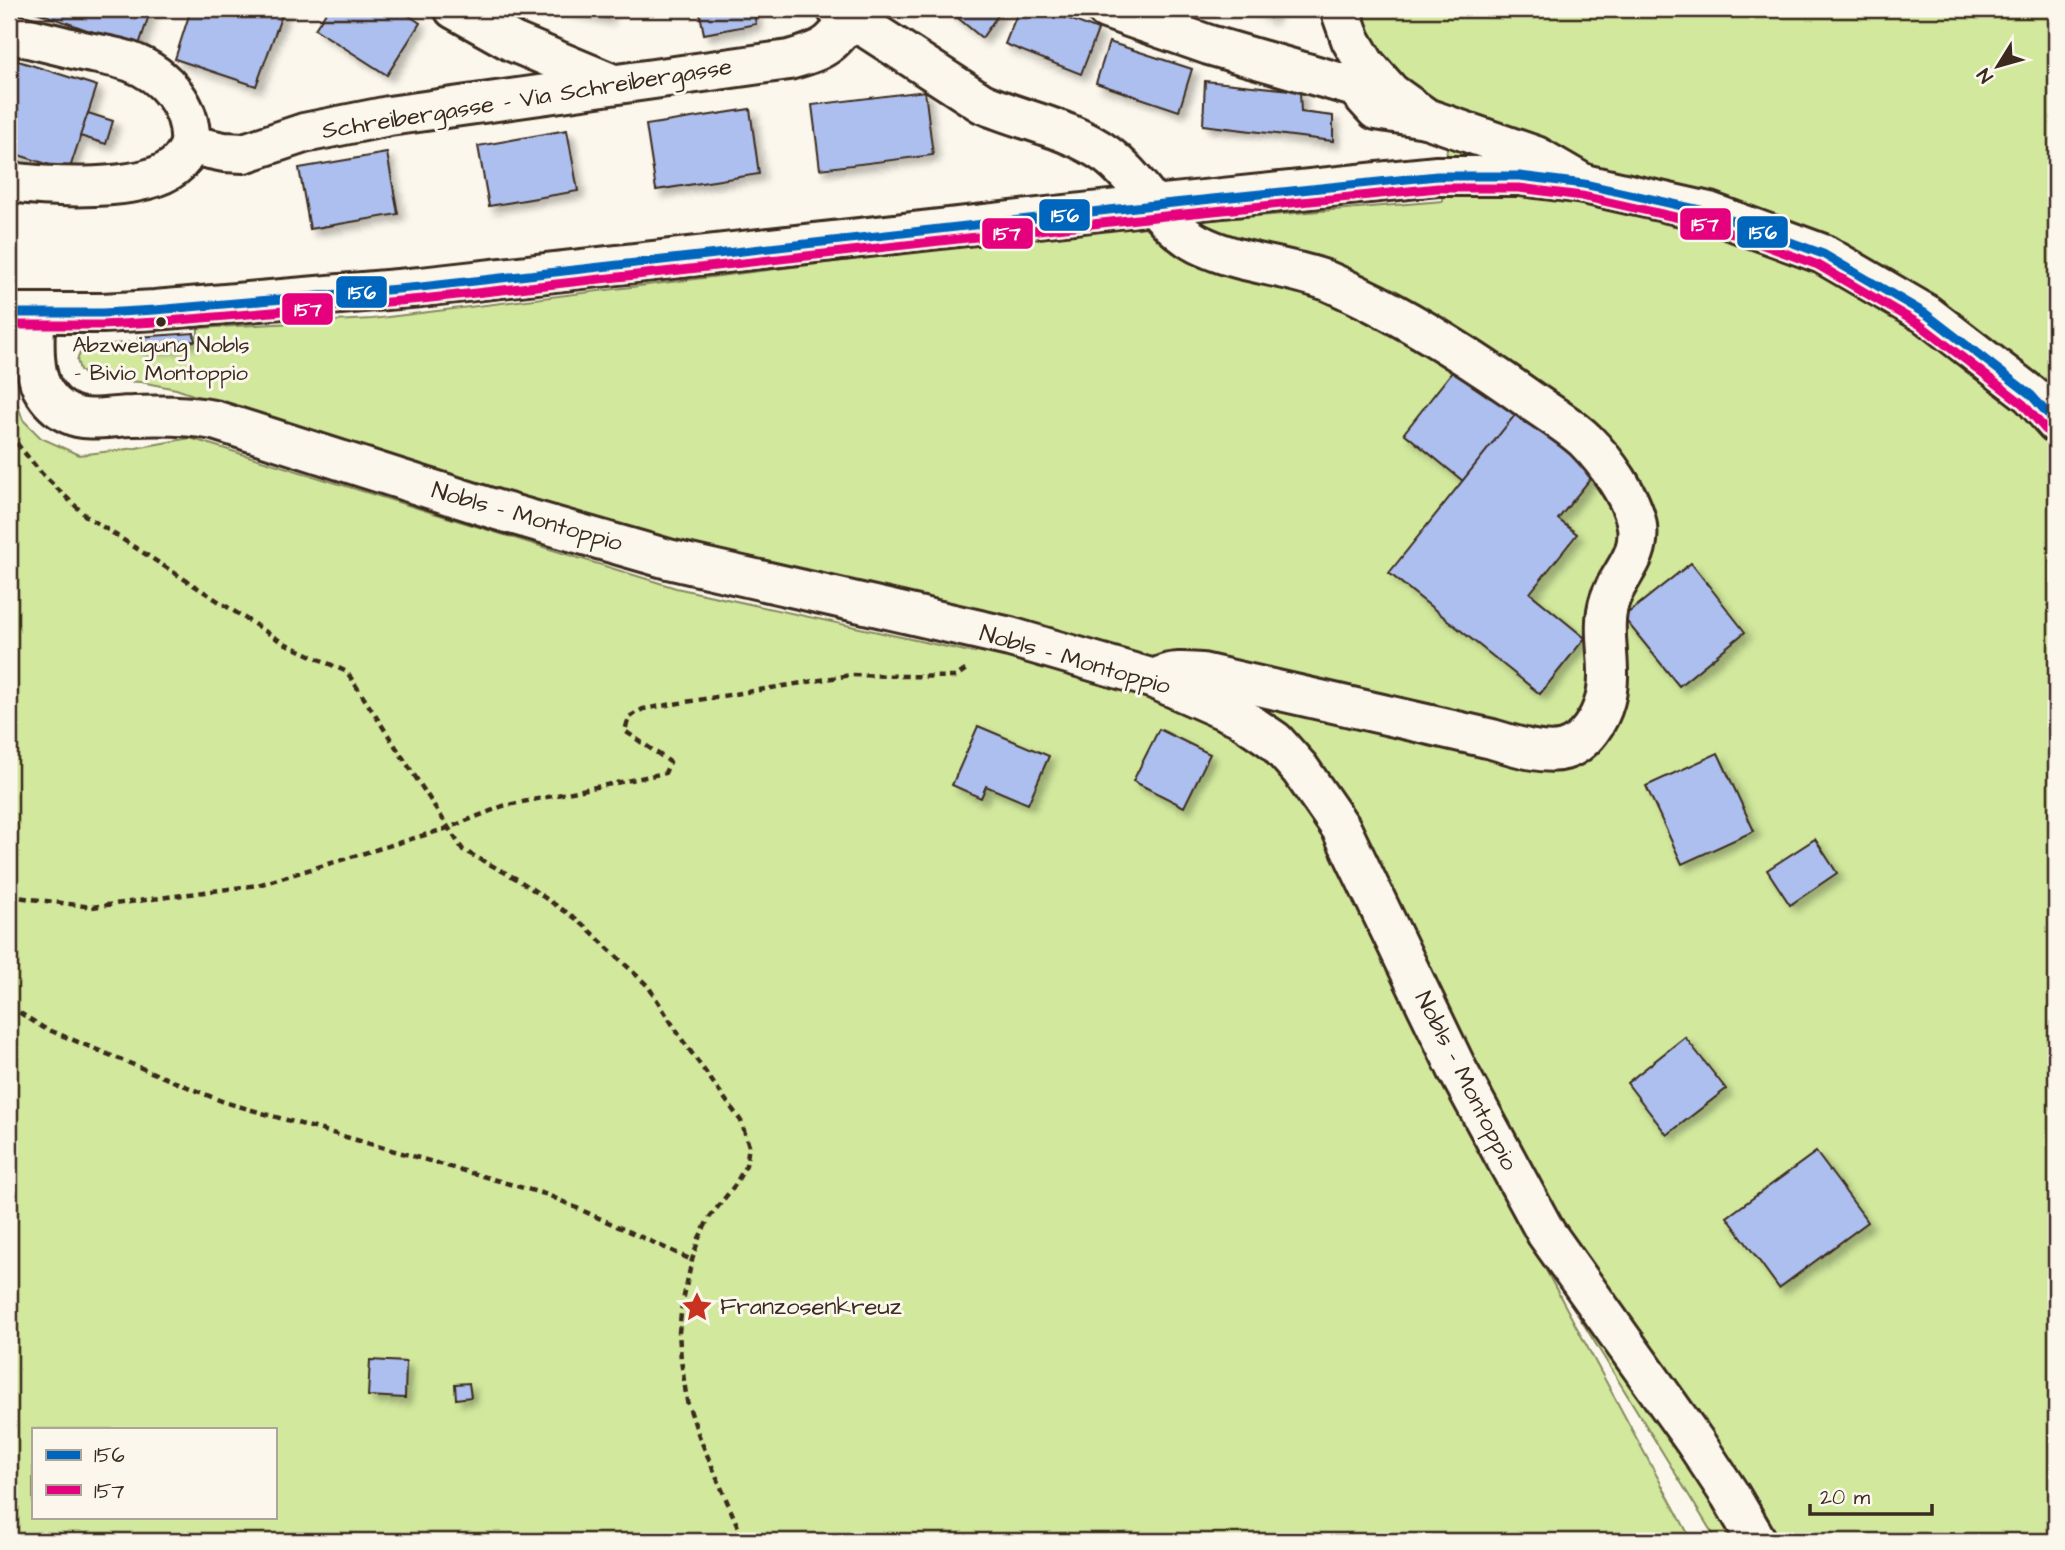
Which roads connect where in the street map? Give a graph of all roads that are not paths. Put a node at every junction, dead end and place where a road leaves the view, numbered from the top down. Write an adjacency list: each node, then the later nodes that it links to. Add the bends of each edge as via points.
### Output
1 (454, 9): 6 (street, via 513,42)
2 (1106, 9): 7 (street, via 1355,88 1376,110)
3 (1340, 9): 7 (street, via 1365,64 1391,93)
4 (848, 12): 6 (street, Schreibergasse - Via Schreibergasse, via 840,34 816,53); 11 (street, via 982,103 1090,144 1109,157)
5 (9, 33): 8 (street, via 131,62 150,72 179,100 191,130)
6 (613, 84): 8 (street, Schreibergasse - Via Schreibergasse, via 356,122 244,153)
7 (1426, 118): 10 (street, via 1536,156)
8 (190, 145): 9 (street, via 174,167 146,180 80,186)
9 (9, 182)
10 (1584, 184): 11 (street, via 1520,176 1437,176); 13 (street, via 1709,212 1823,254 1926,314 2031,395)
11 (1154, 205): 12 (street, via 421,287 155,310); 14 (street, via 1171,225 1202,246 1328,281 1410,322 1493,374 1583,438 1610,468 1637,523 1638,544 1611,597 1605,622 1608,690 1601,715 1585,737 1565,750 1522,748 1202,673 1167,673)
12 (22, 313): 14 (street, Nobls - Montoppio, via 42,388 70,415 214,420 498,510 668,558 1010,637)
13 (2056, 422)
14 (1154, 679): 15 (street, Nobls - Montoppio, via 1240,717 1275,741 1322,799 1458,1071 1546,1233 1695,1442)
15 (1756, 1541)

